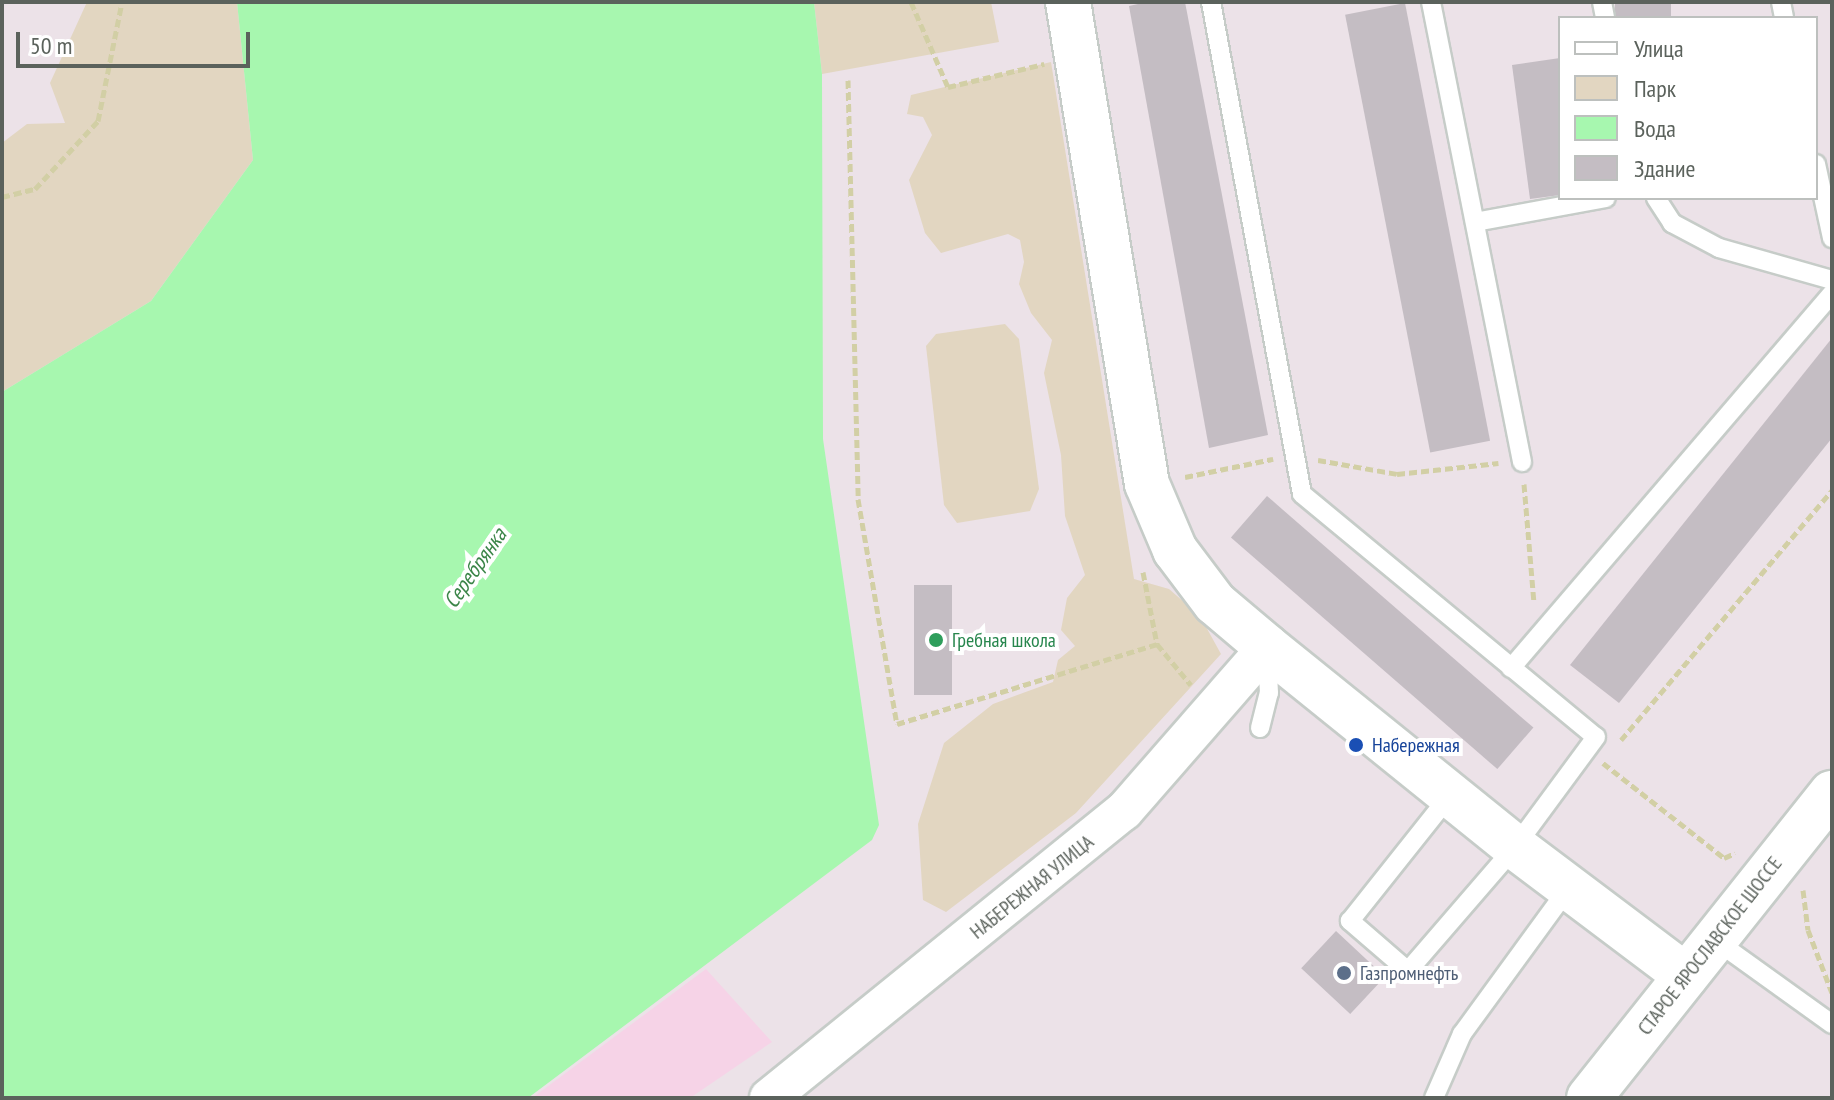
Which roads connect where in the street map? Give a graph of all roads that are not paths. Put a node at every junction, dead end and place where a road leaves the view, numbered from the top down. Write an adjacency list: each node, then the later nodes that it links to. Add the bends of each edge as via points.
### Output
1 (1068, 2): 12 (street, via 1147,484 1175,550 1215,603)
2 (1211, 2): 13 (lane, via 1302,494)
3 (1431, 2): 7 (lane)
4 (1818, 173): 8 (lane)
5 (1595, 200): 7 (lane)
6 (1657, 200): 9 (lane, via 1672,223 1719,248)
7 (1475, 222): 11 (lane)
8 (1832, 238)
9 (1832, 280)
10 (1832, 294): 13 (lane)
11 (1522, 462)
12 (1267, 647): 14 (lane, via 1269,693); 16 (street); 22 (street, НАБЕРЕЖНАЯ УЛИЦА, via 1124,811)
13 (1511, 668): 17 (lane, via 1596,737)
14 (1260, 728)
15 (1832, 793): 19 (street, СТАРОЕ ЯРОСЛАВСКОЕ ШОССЕ)
16 (1451, 794): 17 (street); 17 (lane, via 1350,921 1408,971)
17 (1515, 847): 18 (street)
18 (1571, 885): 20 (street); 23 (lane, via 1462,1034)
19 (1715, 940): 20 (street, СТАРОЕ ЯРОСЛАВСКОЕ ШОССЕ); 21 (lane)
20 (1686, 976): 24 (street, СТАРОЕ ЯРОСЛАВСКОЕ ШОССЕ)
21 (1832, 1024)
22 (769, 1098)
23 (1434, 1098)
24 (1589, 1098)

